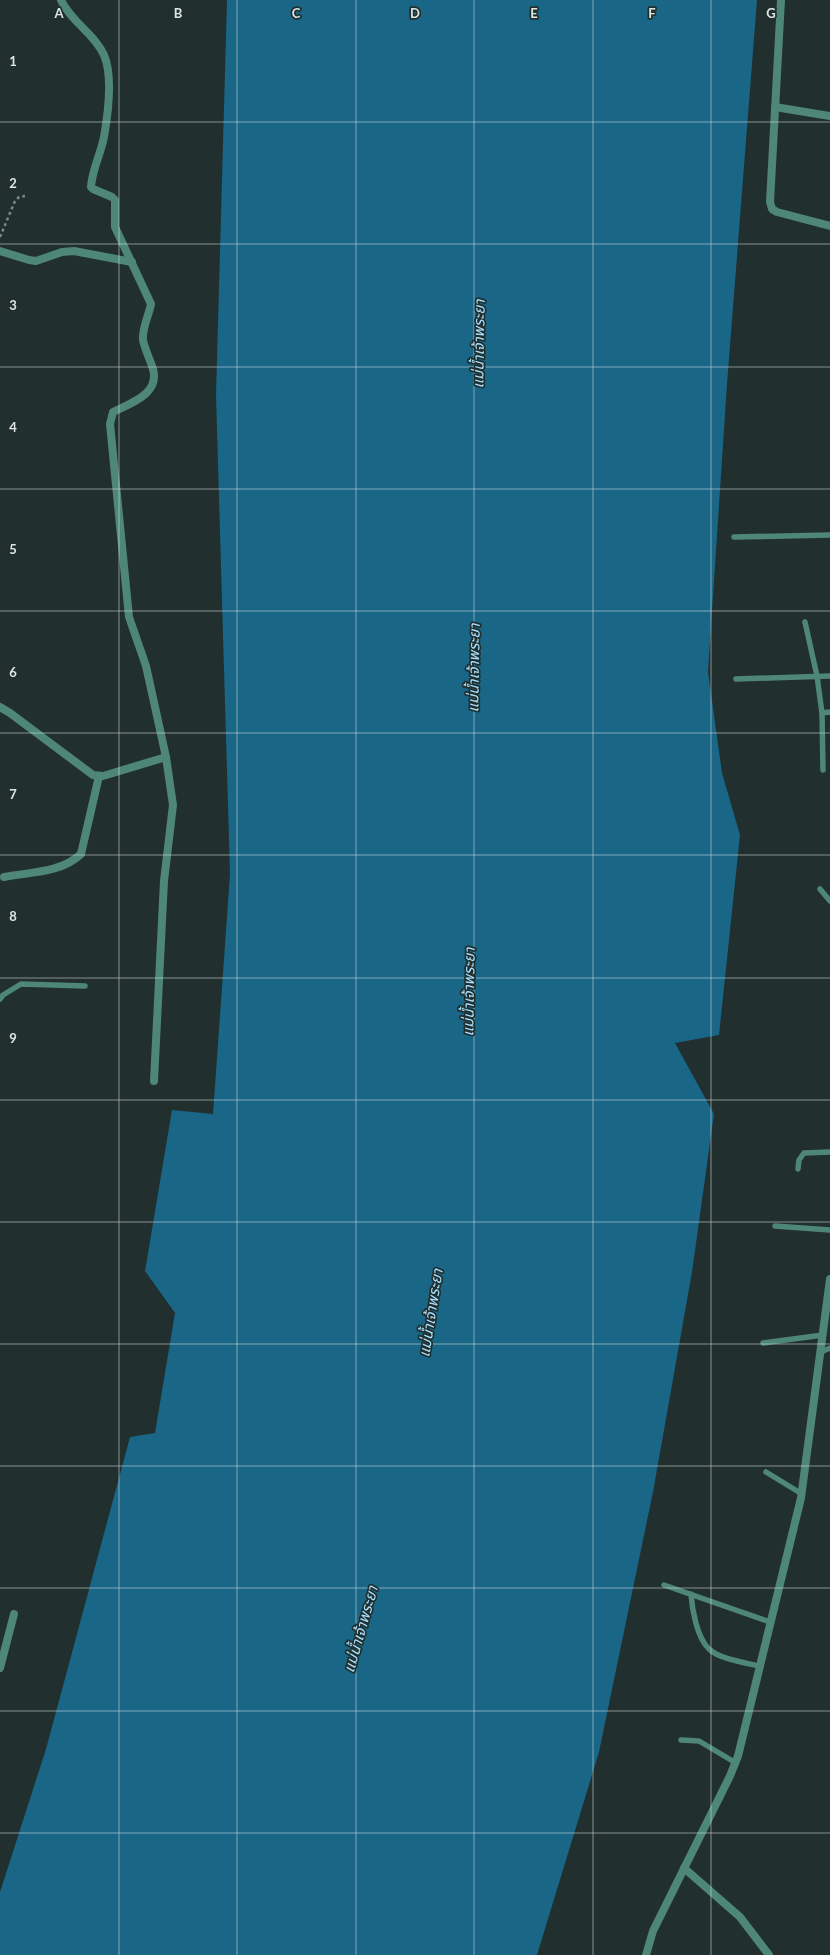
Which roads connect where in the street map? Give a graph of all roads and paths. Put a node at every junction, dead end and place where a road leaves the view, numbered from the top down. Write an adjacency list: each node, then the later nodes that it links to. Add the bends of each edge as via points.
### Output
1 (61, 0): 9 (street, via 66,11 94,39 104,56 110,85 104,136 92,187 93,190 115,200 115,227)
2 (781, 0): 3 (street)
3 (775, 107): 4 (street); 6 (street, via 770,202 772,209)
4 (830, 116)
5 (25, 196): 7 (path, via 15,201)
6 (830, 226)
7 (0, 237)
8 (0, 251): 9 (street, via 29,260 74,251)
9 (132, 262): 19 (street, via 151,304 143,339 154,371 153,384 148,394 113,412 110,424 129,617 146,666)
10 (830, 535): 11 (lane)
11 (734, 537)
12 (805, 622): 13 (lane)
13 (817, 676): 14 (lane); 15 (lane); 18 (lane)
14 (830, 676)
15 (736, 680)
16 (0, 707): 21 (street, via 87,771)
17 (830, 712): 18 (lane)
18 (822, 713): 20 (lane)
19 (166, 757): 21 (street); 27 (street, via 173,805 164,881)
20 (823, 770)
21 (98, 776): 22 (street, via 81,854 53,869)
22 (4, 877)
23 (820, 889): 24 (lane)
24 (830, 901)
25 (85, 986): 26 (lane, via 21,984 3,994)
26 (0, 999)
27 (154, 1081)
28 (830, 1152): 29 (lane, via 804,1153 798,1163)
29 (798, 1169)
30 (775, 1226): 31 (lane)
31 (830, 1230)
32 (830, 1279): 33 (street)
33 (826, 1334): 34 (lane); 36 (street)
34 (763, 1343)
35 (830, 1348): 36 (lane)
36 (821, 1352): 38 (street)
37 (766, 1472): 38 (lane)
38 (802, 1494): 42 (street, via 790,1551)
39 (664, 1584): 40 (lane)
40 (691, 1594): 42 (lane); 43 (lane, via 695,1619 703,1642 710,1650)
41 (14, 1614): 44 (street)
42 (770, 1622): 43 (street)
43 (760, 1666): 46 (street)
44 (0, 1668)
45 (681, 1740): 46 (lane, via 699,1741)
46 (736, 1763): 47 (street)
47 (684, 1868): 48 (street, via 653,1931); 49 (street, via 740,1917)
48 (646, 1955)
49 (769, 1955)

